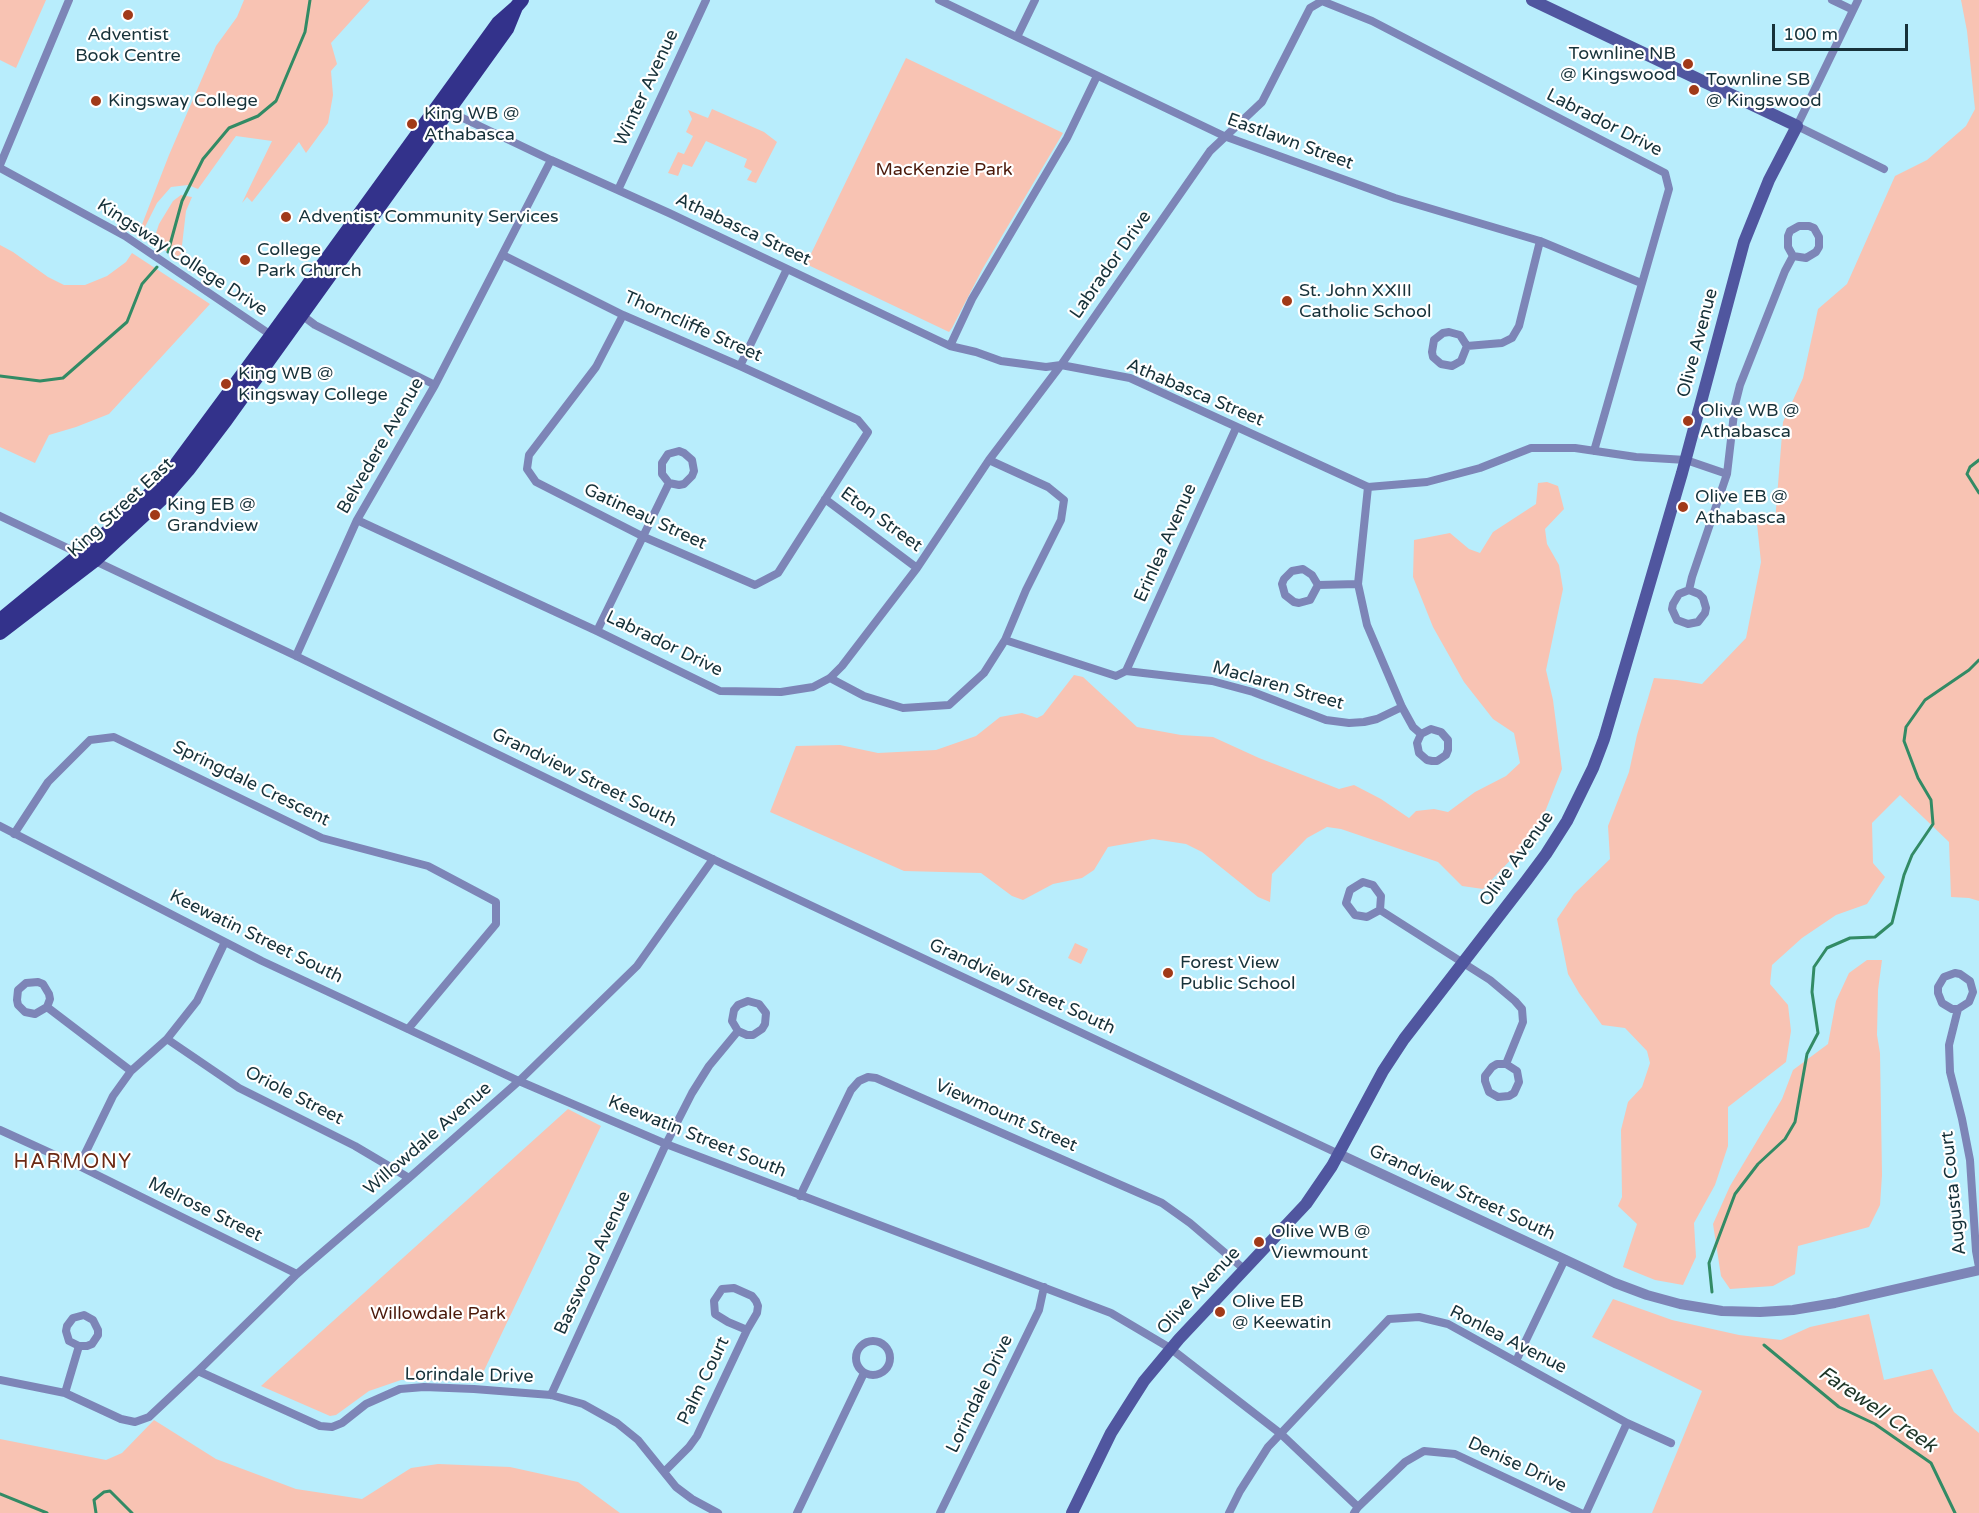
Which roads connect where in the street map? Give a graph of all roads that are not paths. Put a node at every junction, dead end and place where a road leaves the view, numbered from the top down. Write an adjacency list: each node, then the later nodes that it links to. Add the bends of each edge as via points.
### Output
1 (69, 0): 16 (street)
2 (706, 0): 18 (street, Winter Avenue)
3 (939, 0): 10 (street, Eastlawn Street)
4 (1035, 0): 10 (street)
5 (1532, 0): 13 (main road)
6 (1832, 0): 9 (street)
7 (1858, 0): 9 (street)
8 (519, 4): 12 (main road, King Street East, via 498,23)
9 (1853, 10): 13 (street)
10 (1017, 37): 11 (street, Eastlawn Street)
11 (1097, 76): 14 (street, Eastlawn Street); 27 (street, via 1067,138 972,299)
12 (443, 109): 15 (street, Athabasca Street); 24 (main road, King Street East)
13 (1797, 126): 17 (street); 35 (main road, Olive Avenue, via 1769,180 1744,242)
14 (1224, 136): 19 (street, Eastlawn Street, via 1395,198); 23 (street, Labrador Drive, via 1262,102 1310,8 1322,1 1372,21 1665,173 1669,189); 29 (street, Labrador Drive)
15 (551, 160): 18 (street, Athabasca Street); 20 (street, Belvedere Avenue)
16 (0, 167): 26 (street, Kingsway College Drive, via 125,236)
17 (1884, 169)
18 (618, 190): 22 (street, Athabasca Street)
19 (1540, 241): 23 (street, Eastlawn Street); 28 (street, via 1519,326 1512,338 1502,343)
20 (503, 255): 25 (street, Thorncliffe Street); 31 (street, Belvedere Avenue)
21 (1793, 256): 21 (street, via 1787,242 1790,231 1804,225 1814,228 1820,237 1816,252 1806,258); 36 (street, via 1740,384)
22 (787, 269): 27 (street, Athabasca Street); 30 (street)
23 (1641, 283): 33 (street, Labrador Drive)
24 (297, 311): 26 (main road, King Street East); 31 (street, via 315,325)
25 (623, 315): 30 (street, Thorncliffe Street); 42 (street, Gatineau Street, via 596,367 529,455 527,469 536,482)
26 (276, 339): 43 (main road, King Street East, via 166,478)
27 (950, 346): 29 (street, Athabasca Street, via 1001,361 1046,368)
28 (1467, 346): 28 (street, via 1461,361 1452,366 1433,357 1434,340 1443,333 1460,335)
29 (1062, 365): 32 (street, Athabasca Street, via 1130,378); 34 (street, Labrador Drive)
30 (740, 366): 39 (street, Thorncliffe Street, via 858,420 868,432)
31 (435, 385): 41 (street, Belvedere Avenue)
32 (1236, 428): 38 (street, Athabasca Street); 53 (street, Erinlea Avenue)
33 (1594, 451): 35 (street, Athabasca Street); 38 (street, Athabasca Street, via 1531,448 1480,468 1427,482)
34 (989, 459): 44 (street, Labrador Drive); 51 (street, via 1048,487 1064,500 1061,520)
35 (1686, 460): 36 (street, Athabasca Street); 62 (main road, Olive Avenue, via 1593,768 1546,854)
36 (1727, 474): 47 (street)
37 (669, 483): 37 (street, via 661,468 664,458 674,452 684,453 692,460 692,476 684,484); 42 (street)
38 (1368, 487): 45 (street)
39 (825, 499): 42 (street, Gatineau Street, via 778,573 754,585); 44 (street, Eton Street)
40 (0, 516): 43 (street, Grandview Street South)
41 (357, 520): 49 (street, Labrador Drive); 52 (street, Belvedere Avenue)
42 (644, 537): 49 (street)
43 (88, 558): 48 (main road, King Street East); 50 (main road, King Street East); 52 (street, Grandview Street South)
44 (917, 567): 54 (street, Labrador Drive)
45 (1358, 584): 46 (street); 55 (street, via 1367,625)
46 (1318, 585): 46 (street, via 1303,569 1292,571 1282,584 1285,595 1299,603 1310,600)
47 (1689, 590): 47 (street, via 1699,594 1706,608 1698,622 1688,624 1677,620 1672,609 1675,598)
48 (0, 620)
49 (597, 631): 54 (street, Labrador Drive, via 720,691 781,692 813,687)
50 (0, 633)
51 (1005, 640): 53 (street, Maclaren Street, via 1116,676); 54 (street, via 984,673 949,705 903,708 864,696)
52 (296, 656): 59 (street, Grandview Street South)
53 (1126, 671): 55 (street, Maclaren Street, via 1212,681 1326,720 1364,723)
54 (830, 678)
55 (1402, 707): 56 (street)
56 (1421, 734)
57 (0, 826): 58 (street, Keewatin Street South)
58 (14, 834): 61 (street, Keewatin Street South); 65 (street, Springdale Crescent, via 48,782 90,740 114,737 322,838 428,866 496,902 496,924)
59 (713, 859): 70 (street, Willowdale Avenue, via 637,966); 73 (street, Grandview Street South)
60 (1380, 910): 60 (street, via 1367,917 1355,915 1346,903 1350,890 1359,883 1373,885 1381,896); 62 (street)
61 (225, 942): 65 (street, Keewatin Street South); 67 (street, via 197,1001)
62 (1462, 963): 68 (street, via 1507,993 1522,1009 1523,1022); 73 (main road, Olive Avenue, via 1383,1071)
63 (47, 1007): 63 (street, via 35,1014 21,1009 16,1000 21,986 32,981 43,984 49,994); 69 (street)
64 (1958, 1009): 64 (street, Augusta Court, via 1969,1002 1973,992 1966,976 1955,973 1944,977 1938,993 1942,1003); 78 (street, Augusta Court, via 1949,1045 1950,1072 1970,1160)
65 (408, 1029): 70 (street, Keewatin Street South)
66 (738, 1031): 66 (street, via 732,1021 734,1010 743,1002 759,1004 766,1013 762,1029 753,1035); 72 (street, Basswood Avenue, via 709,1066)
67 (167, 1039): 69 (street); 75 (street, Oriole Street, via 239,1088)
68 (1506, 1064): 68 (street, via 1497,1064 1485,1076 1489,1092 1498,1097 1509,1096 1519,1082 1516,1071)
69 (131, 1071): 74 (street, via 113,1096)
70 (519, 1081): 72 (street, Keewatin Street South); 75 (street, Willowdale Avenue)
71 (0, 1130): 74 (street, Melrose Street)
72 (666, 1144): 76 (street, Keewatin Street South); 90 (street, Basswood Avenue)
73 (1339, 1154): 77 (street, Grandview Street South); 79 (main road, Olive Avenue, via 1306,1204)
74 (79, 1166): 80 (street, Melrose Street)
75 (409, 1178): 80 (street, Willowdale Avenue)
76 (800, 1196): 79 (street, Viewmount Street, via 851,1090 859,1081 876,1078 1162,1203); 81 (street, Keewatin Street South)
77 (1565, 1259): 78 (street, Grandview Street South, via 1615,1283 1669,1301 1722,1311 1760,1312 1835,1303); 85 (street)
78 (1979, 1268)
79 (1244, 1269): 84 (main road, Olive Avenue)
80 (297, 1274): 86 (street, Willowdale Avenue)
81 (1044, 1287): 84 (street, Keewatin Street South, via 1111,1313); 98 (street, Lorindale Drive, via 1039,1310)
82 (747, 1330): 82 (street, Palm Court, via 757,1313 756,1301 734,1288 722,1289 714,1301 715,1314); 94 (street, Palm Court, via 697,1436)
83 (79, 1346): 89 (street)
84 (1170, 1348): 92 (street, Keewatin Street South); 99 (main road, Olive Avenue, via 1119,1418)
85 (1516, 1361): 91 (street, Ronlea Avenue); 92 (street, Ronlea Avenue, via 1448,1324 1419,1317 1389,1319)
86 (198, 1371): 89 (street, Willowdale Avenue, via 149,1417 135,1422); 90 (street, Lorindale Drive, via 320,1426 332,1427 366,1404 400,1389)
87 (864, 1373): 87 (street, via 856,1362 857,1351 864,1343 881,1343 888,1351 887,1367 878,1374); 97 (street)
88 (0, 1380): 89 (street)
89 (65, 1393)
90 (551, 1395): 94 (street, Lorindale Drive, via 583,1404 618,1423)
91 (1627, 1423): 93 (street, Ronlea Avenue); 102 (street)
92 (1281, 1434): 95 (street, Keewatin Street South); 100 (street, Ronlea Avenue, via 1268,1447)
93 (1671, 1443)
94 (665, 1471): 96 (street, Lorindale Drive, via 676,1487)
95 (1356, 1510): 101 (street, Denise Drive, via 1405,1462 1424,1451 1455,1454)
96 (718, 1513)
97 (796, 1513)
98 (940, 1513)
99 (1072, 1513)
100 (1229, 1513)
101 (1581, 1513)
102 (1586, 1513)

